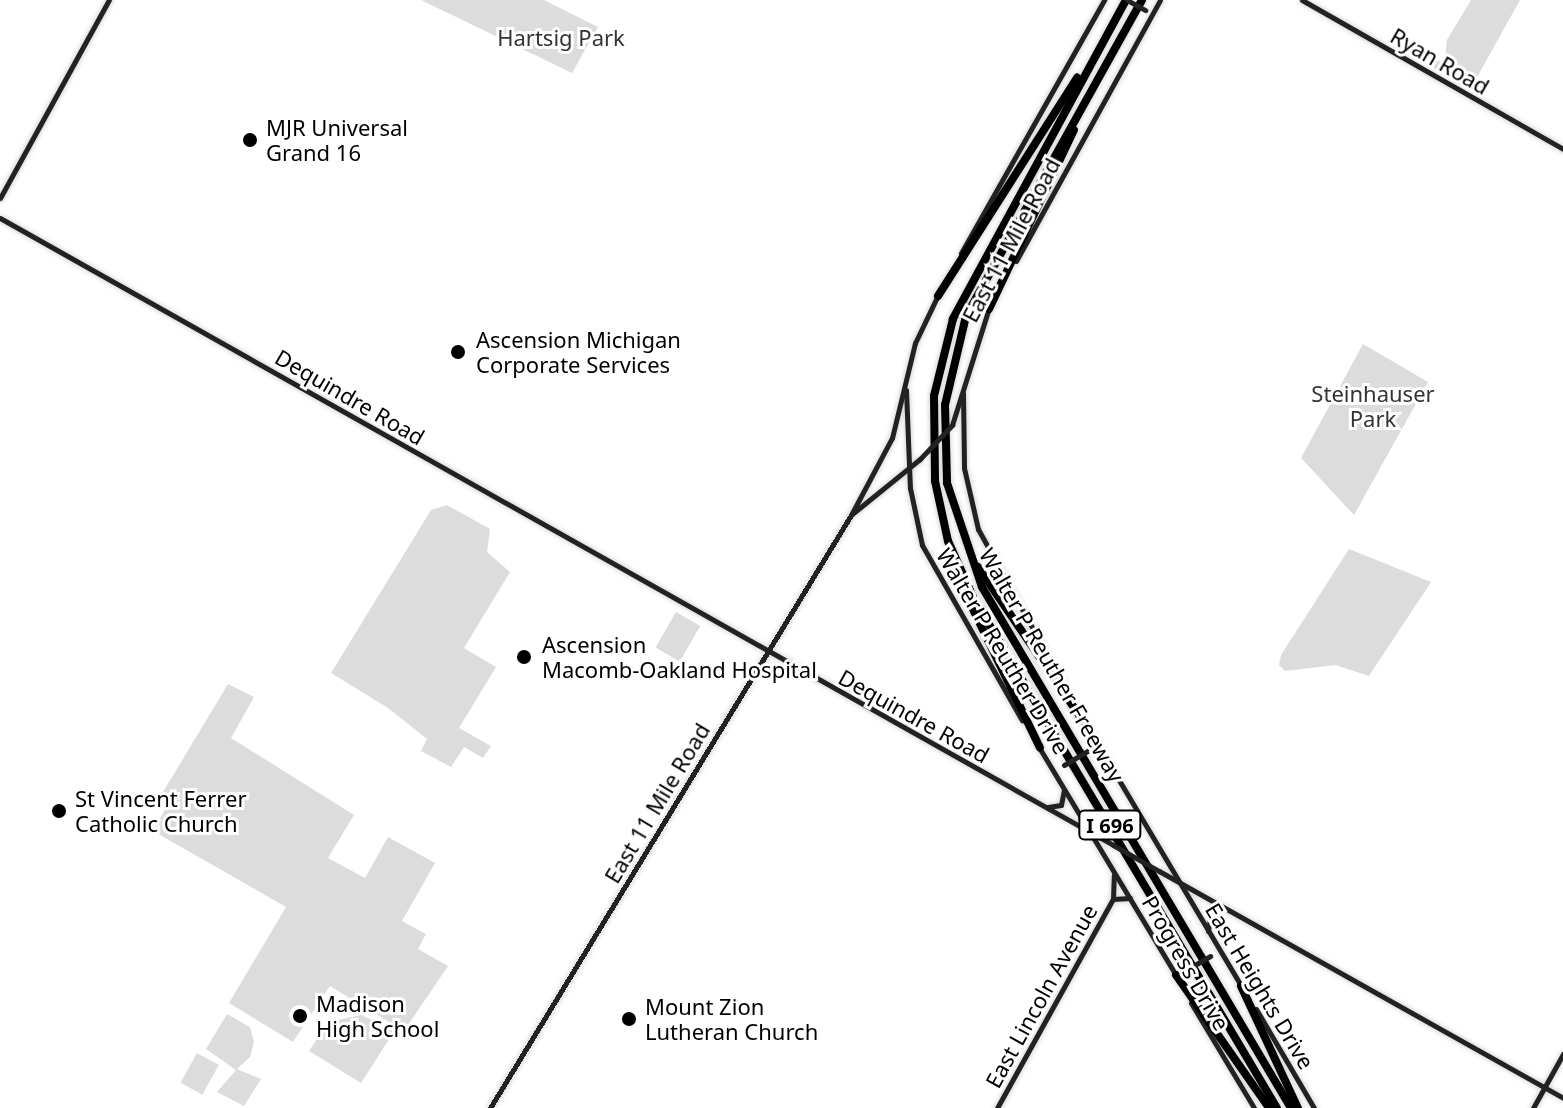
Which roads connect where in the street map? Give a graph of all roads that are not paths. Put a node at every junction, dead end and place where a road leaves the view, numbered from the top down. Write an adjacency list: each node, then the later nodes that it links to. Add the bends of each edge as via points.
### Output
1 (109, 0): 10 (main road)
2 (1104, 0): 12 (main road, East 11 Mile Road)
3 (1142, 0): 8 (highway, Walter P Reuther Freeway / I 696)
4 (1160, 0): 7 (main road, East 11 Mile Road)
5 (1302, 0): 9 (main road, Ryan Road)
6 (1125, 2): 7 (main road, bridge, via 1145,10); 12 (highway); 23 (highway, Walter P Reuther Freeway / I 696, via 967,287 945,341 932,434)
7 (1156, 8): 13 (main road, East 11 Mile Road)
8 (1109, 57): 13 (highway); 22 (highway, Walter P Reuther Freeway / I 696, via 962,327 943,434)
9 (1563, 149)
10 (0, 198)
11 (0, 218): 24 (main road, Dequindre Road)
12 (938, 296): 14 (main road, East 11 Mile Road)
13 (989, 309): 15 (main road, East 11 Mile Road)
14 (906, 381): 16 (main road, Walter P Reuther Drive); 21 (main road, East 11 Mile Road, via 887,450)
15 (963, 393): 17 (main road, East 11 Mile Road, bridge, via 952,425); 25 (main road, Walter P Reuther Drive, via 965,478 981,538)
16 (908, 452): 17 (main road); 18 (main road, Walter P Reuther Drive)
17 (920, 459): 18 (main road, East 11 Mile Road)
18 (908, 466): 19 (main road, East 11 Mile Road); 20 (main road, Walter P Reuther Drive)
19 (893, 476): 20 (main road); 21 (main road, East 11 Mile Road)
20 (910, 488): 27 (main road, Walter P Reuther Drive, via 929,561)
21 (851, 515): 24 (main road, East 11 Mile Road)
22 (954, 515): 25 (highway, via 995,597); 50 (highway, Walter P Reuther Freeway / I 696, via 989,600)
23 (948, 541): 27 (highway, via 963,593); 49 (highway, Walter P Reuther Freeway / I 696, via 974,599)
24 (768, 653): 30 (main road, Dequindre Road); 45 (main road, East 11 Mile Road)
25 (1088, 728): 26 (main road, Walter P Reuther Drive)
26 (1098, 745): 28 (main road, bridge); 33 (main road, Walter P Reuther Drive)
27 (1040, 748): 28 (main road, Walter P Reuther Drive)
28 (1055, 770): 29 (main road, Walter P Reuther Drive)
29 (1064, 786): 30 (main road, via 1061,805); 31 (main road, Walter P Reuther Drive)
30 (1043, 806): 31 (main road, Dequindre Road)
31 (1092, 833): 32 (main road, Progress Drive); 33 (main road, Dequindre Road, bridge)
32 (1114, 872): 34 (main road, Progress Drive); 35 (main road, East Lincoln Avenue)
33 (1178, 882): 36 (main road, Dequindre Road); 37 (main road, East Heights Drive)
34 (1130, 898): 35 (main road, East Lincoln Avenue); 39 (main road, Progress Drive)
35 (1113, 899): 46 (main road, East Lincoln Avenue)
36 (1224, 908): 37 (main road, via 1211,911); 43 (main road, Dequindre Road)
37 (1208, 932): 38 (main road, East Heights Drive)
38 (1219, 950): 39 (main road, bridge, via 1186,970); 41 (main road, East Heights Drive)
39 (1170, 964): 40 (main road, Progress Drive)
40 (1176, 975): 47 (main road, Progress Drive); 48 (highway)
41 (1241, 986): 51 (highway); 52 (main road, East Heights Drive)
42 (1563, 1054): 43 (main road)
43 (1545, 1088): 44 (main road, Dequindre Road); 53 (main road)
44 (1563, 1098)
45 (490, 1108)
46 (997, 1108)
47 (1254, 1108)
48 (1269, 1108)
49 (1277, 1108)
50 (1291, 1108)
51 (1298, 1108)
52 (1314, 1108)
53 (1533, 1108)

